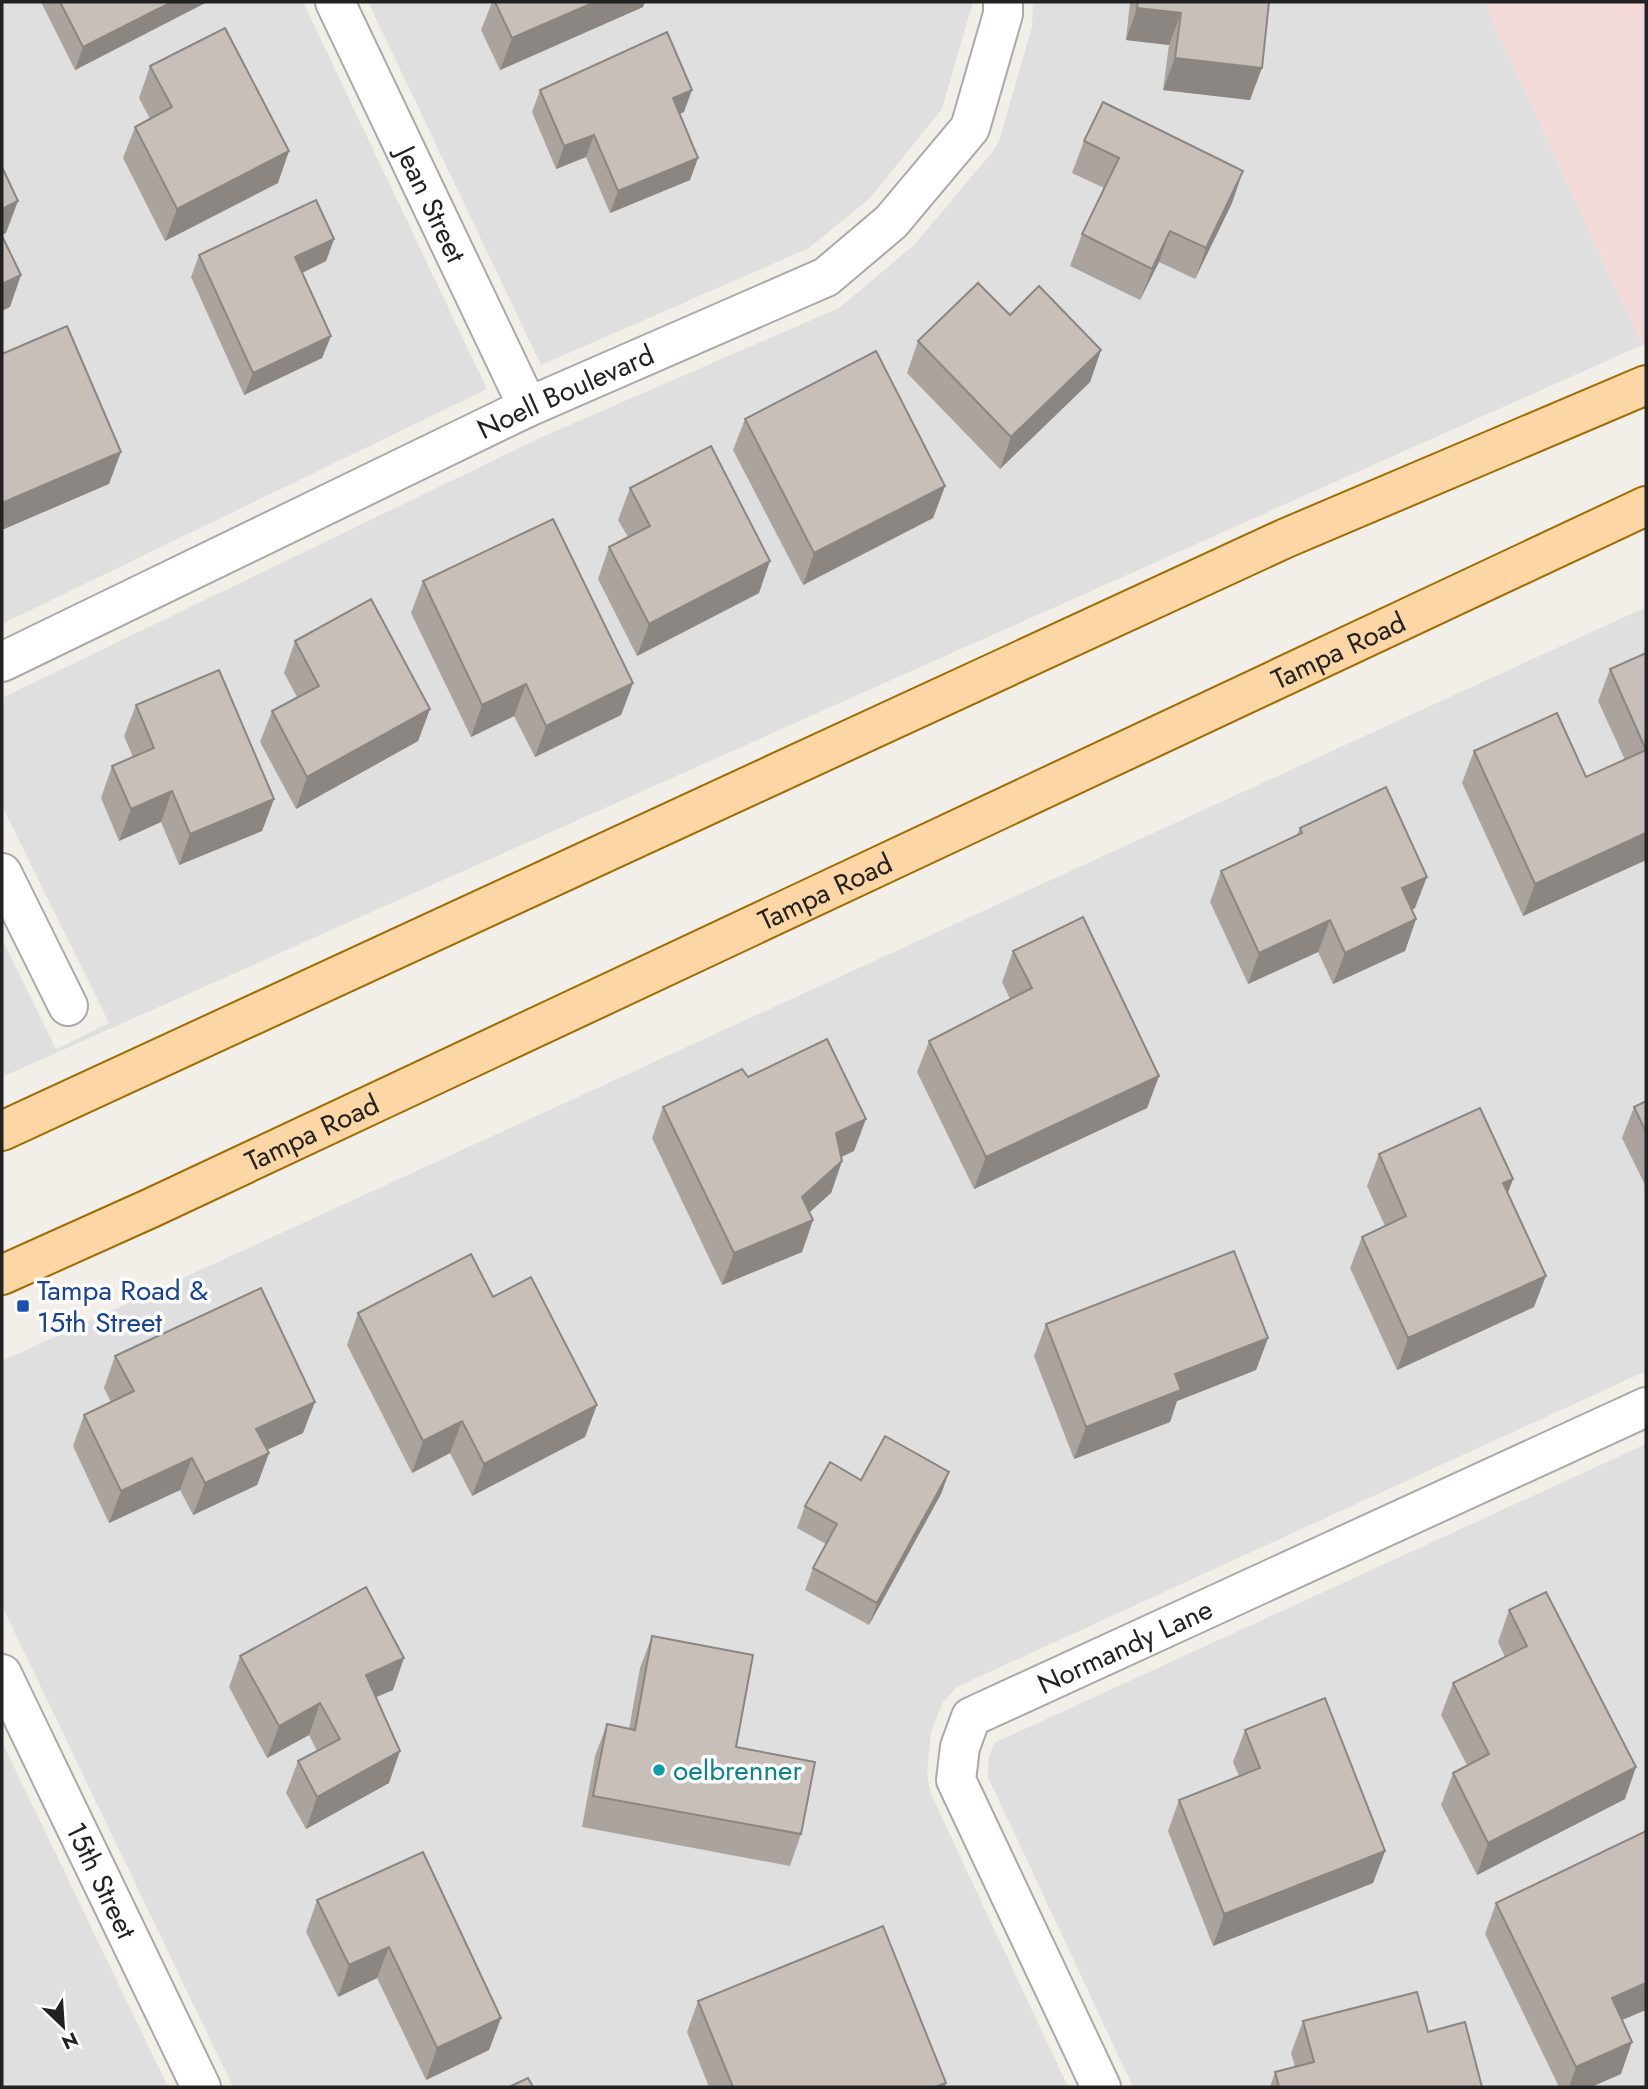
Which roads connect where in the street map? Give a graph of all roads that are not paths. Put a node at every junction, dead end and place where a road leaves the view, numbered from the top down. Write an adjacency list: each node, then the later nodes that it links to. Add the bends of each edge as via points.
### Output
1 (335, 2): 4 (street, Jean Street)
2 (1003, 2): 4 (street, Noell Boulevard, via 970,128 891,222 826,277)
3 (1646, 385): 9 (main road, via 1274,544)
4 (528, 407): 6 (street, Noell Boulevard)
5 (1646, 506): 10 (main road, Tampa Road)
6 (2, 662)
7 (2, 873): 8 (street)
8 (68, 1006)
9 (2, 1131)
10 (2, 1275)
11 (1646, 1407): 14 (street, Normandy Lane, via 971,1717 960,1747 956,1780)
12 (2, 1674): 13 (street, 15th Street)
13 (201, 2087)
14 (1101, 2087)

